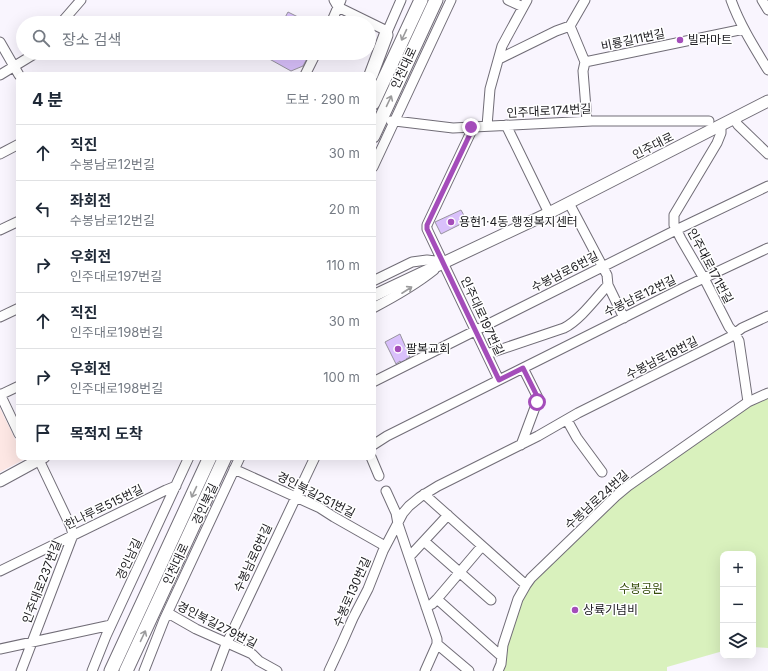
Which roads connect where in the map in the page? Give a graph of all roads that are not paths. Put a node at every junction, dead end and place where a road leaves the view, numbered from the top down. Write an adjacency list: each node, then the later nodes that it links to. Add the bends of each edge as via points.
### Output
1 (81, 0): 13 (street)
2 (401, 0): 19 (street)
3 (421, 0): 34 (highway, 인천대로, one-way to 34)
4 (436, 0): 43 (highway, 인천대로, one-way to 4)
5 (451, 0): 36 (street)
6 (508, 0): 11 (street)
7 (585, 0): 16 (street)
8 (731, 0): 18 (street)
9 (762, 0): 12 (street)
10 (338, 2): 14 (street); 15 (street)
11 (525, 3): 22 (street, via 502,46)
12 (768, 10)
13 (67, 16)
14 (333, 16)
15 (360, 16)
16 (570, 26): 22 (street); 26 (street)
17 (376, 27): 19 (street)
18 (744, 29): 26 (street, 비룡길11번길); 28 (street)
19 (386, 33): 21 (street); 32 (highway)
20 (0, 42): 27 (street)
21 (376, 55)
22 (499, 59): 40 (street, via 490,89)
23 (25, 60): 27 (street)
24 (312, 60): 30 (street)
25 (374, 60): 31 (street)
26 (584, 62): 37 (street)
27 (14, 67): 29 (street); 33 (street)
28 (768, 70)
29 (17, 72)
30 (306, 72)
31 (368, 72)
32 (373, 72)
33 (0, 75)
34 (376, 97)
35 (768, 101): 38 (main road, 인주대로)
36 (393, 121): 42 (street, 인주대로174번길, via 453,128); 47 (street)
37 (587, 121): 39 (street, 인주대로174번길); 41 (street, 인주대로174번길)
38 (727, 122): 41 (main road, 인주대로); 46 (street, via 738,125); 53 (street, 인주대로171번길, via 674,215)
39 (506, 125): 40 (street, 인주대로174번길); 50 (street)
40 (487, 126): 42 (street, 인주대로174번길)
41 (710, 126): 49 (main road, 인주대로)
42 (471, 127): 55 (street, 인주대로197번길, via 471,132 427,225)
43 (376, 130)
44 (16, 146): 45 (street)
45 (0, 154)
46 (768, 154)
47 (376, 160)
48 (768, 186): 53 (street, 수봉남로6번길)
49 (569, 203): 50 (main road, 인주대로); 56 (street)
50 (549, 213): 55 (main road, 인주대로)
51 (16, 222): 52 (street)
52 (0, 230)
53 (676, 230): 56 (street, 수봉남로6번길); 57 (street, 인주대로171번길)
54 (768, 248): 57 (street, 수봉남로12번길)
55 (444, 262): 58 (street, via 412,262); 60 (main road, 인주대로); 61 (street, one-way to 55, via 420,282); 66 (street, 인주대로197번길)
56 (603, 266): 59 (street); 66 (street, 수봉남로6번길)
57 (704, 279): 65 (street, 수봉남로12번길); 67 (street, 인주대로171번길)
58 (376, 280)
59 (608, 285): 65 (street); 68 (street, via 570,325)
60 (376, 295)
61 (376, 306)
62 (16, 309): 64 (street)
63 (768, 316): 67 (street, 수봉남로18번길)
64 (0, 317)
65 (624, 318): 69 (street, 수봉남로12번길)
66 (476, 330): 68 (street, 인주대로197번길); 70 (street, 수봉남로6번길)
67 (734, 334): 75 (street, 인주대로171번길, via 739,341); 76 (street, 수봉남로18번길)
68 (487, 354): 71 (street, 인주대로197번길)
69 (523, 368): 71 (street, 수봉남로12번길); 79 (street, via 538,398)
70 (376, 380)
71 (499, 380): 78 (street, 수봉남로12번길)
72 (16, 387): 74 (street)
73 (768, 393): 75 (street, 수봉남로24번길)
74 (0, 395): 77 (street)
75 (748, 402): 105 (street, 수봉남로24번길, via 628,486)
76 (566, 420): 79 (street, 수봉남로18번길); 89 (street)
77 (16, 428)
78 (376, 443)
79 (521, 445): 94 (street, 수봉남로18번길)
80 (34, 460): 91 (main road)
81 (37, 460): 98 (street, 인주대로237번길)
82 (188, 460): 92 (street, 경인남길)
83 (209, 460): 119 (highway, 인천대로, one-way to 119)
84 (224, 460): 120 (highway, 인천대로, one-way to 84)
85 (238, 460): 88 (street, 경인북길)
86 (314, 460): 95 (street, 수봉남로6번길)
87 (372, 460): 90 (street)
88 (234, 469): 95 (street, 경인북길251번길); 109 (street, 경인북길)
89 (602, 472)
90 (379, 476)
91 (0, 481)
92 (176, 486): 98 (street, 한나루로515번길); 110 (street, 경인남길)
93 (386, 491): 97 (street)
94 (424, 494): 96 (street); 97 (street, 수봉남로18번길, via 409,506)
95 (296, 497): 100 (street, 경인북길251번길); 112 (street, 수봉남로6번길)
96 (448, 515): 99 (street); 101 (street)
97 (398, 524): 100 (street, 수봉로130번길); 102 (street)
98 (73, 535): 103 (street, 한나루로515번길); 111 (street, 인주대로237번길)
99 (424, 541): 102 (street); 104 (street)
100 (385, 546): 124 (street, 수봉로130번길, via 368,589)
101 (482, 546): 104 (street); 105 (street)
102 (409, 556): 108 (street)
103 (0, 571)
104 (460, 572): 106 (street); 107 (street)
105 (526, 585): 115 (street, 수봉남로24번길, via 516,606 503,645)
106 (437, 599): 108 (street); 115 (street)
107 (491, 600)
108 (426, 606): 113 (street)
109 (168, 613): 112 (street, 경인북길279번길); 121 (street, 경인북길)
110 (111, 625): 111 (street); 118 (street, 경인남길)
111 (32, 642): 114 (street); 117 (street, 인주대로237번길)
112 (226, 643): 122 (street, 수봉남로6번길); 123 (street, 경인북길279번길, via 252,654)
113 (437, 644): 116 (street); 125 (street)
114 (0, 649)
115 (502, 656): 126 (street, 수봉남로24번길)
116 (465, 670)
117 (21, 671)
118 (92, 671)
119 (111, 671)
120 (126, 671)
121 (144, 671)
122 (216, 671)
123 (277, 671)
124 (329, 671)
125 (425, 671)
126 (498, 671)

